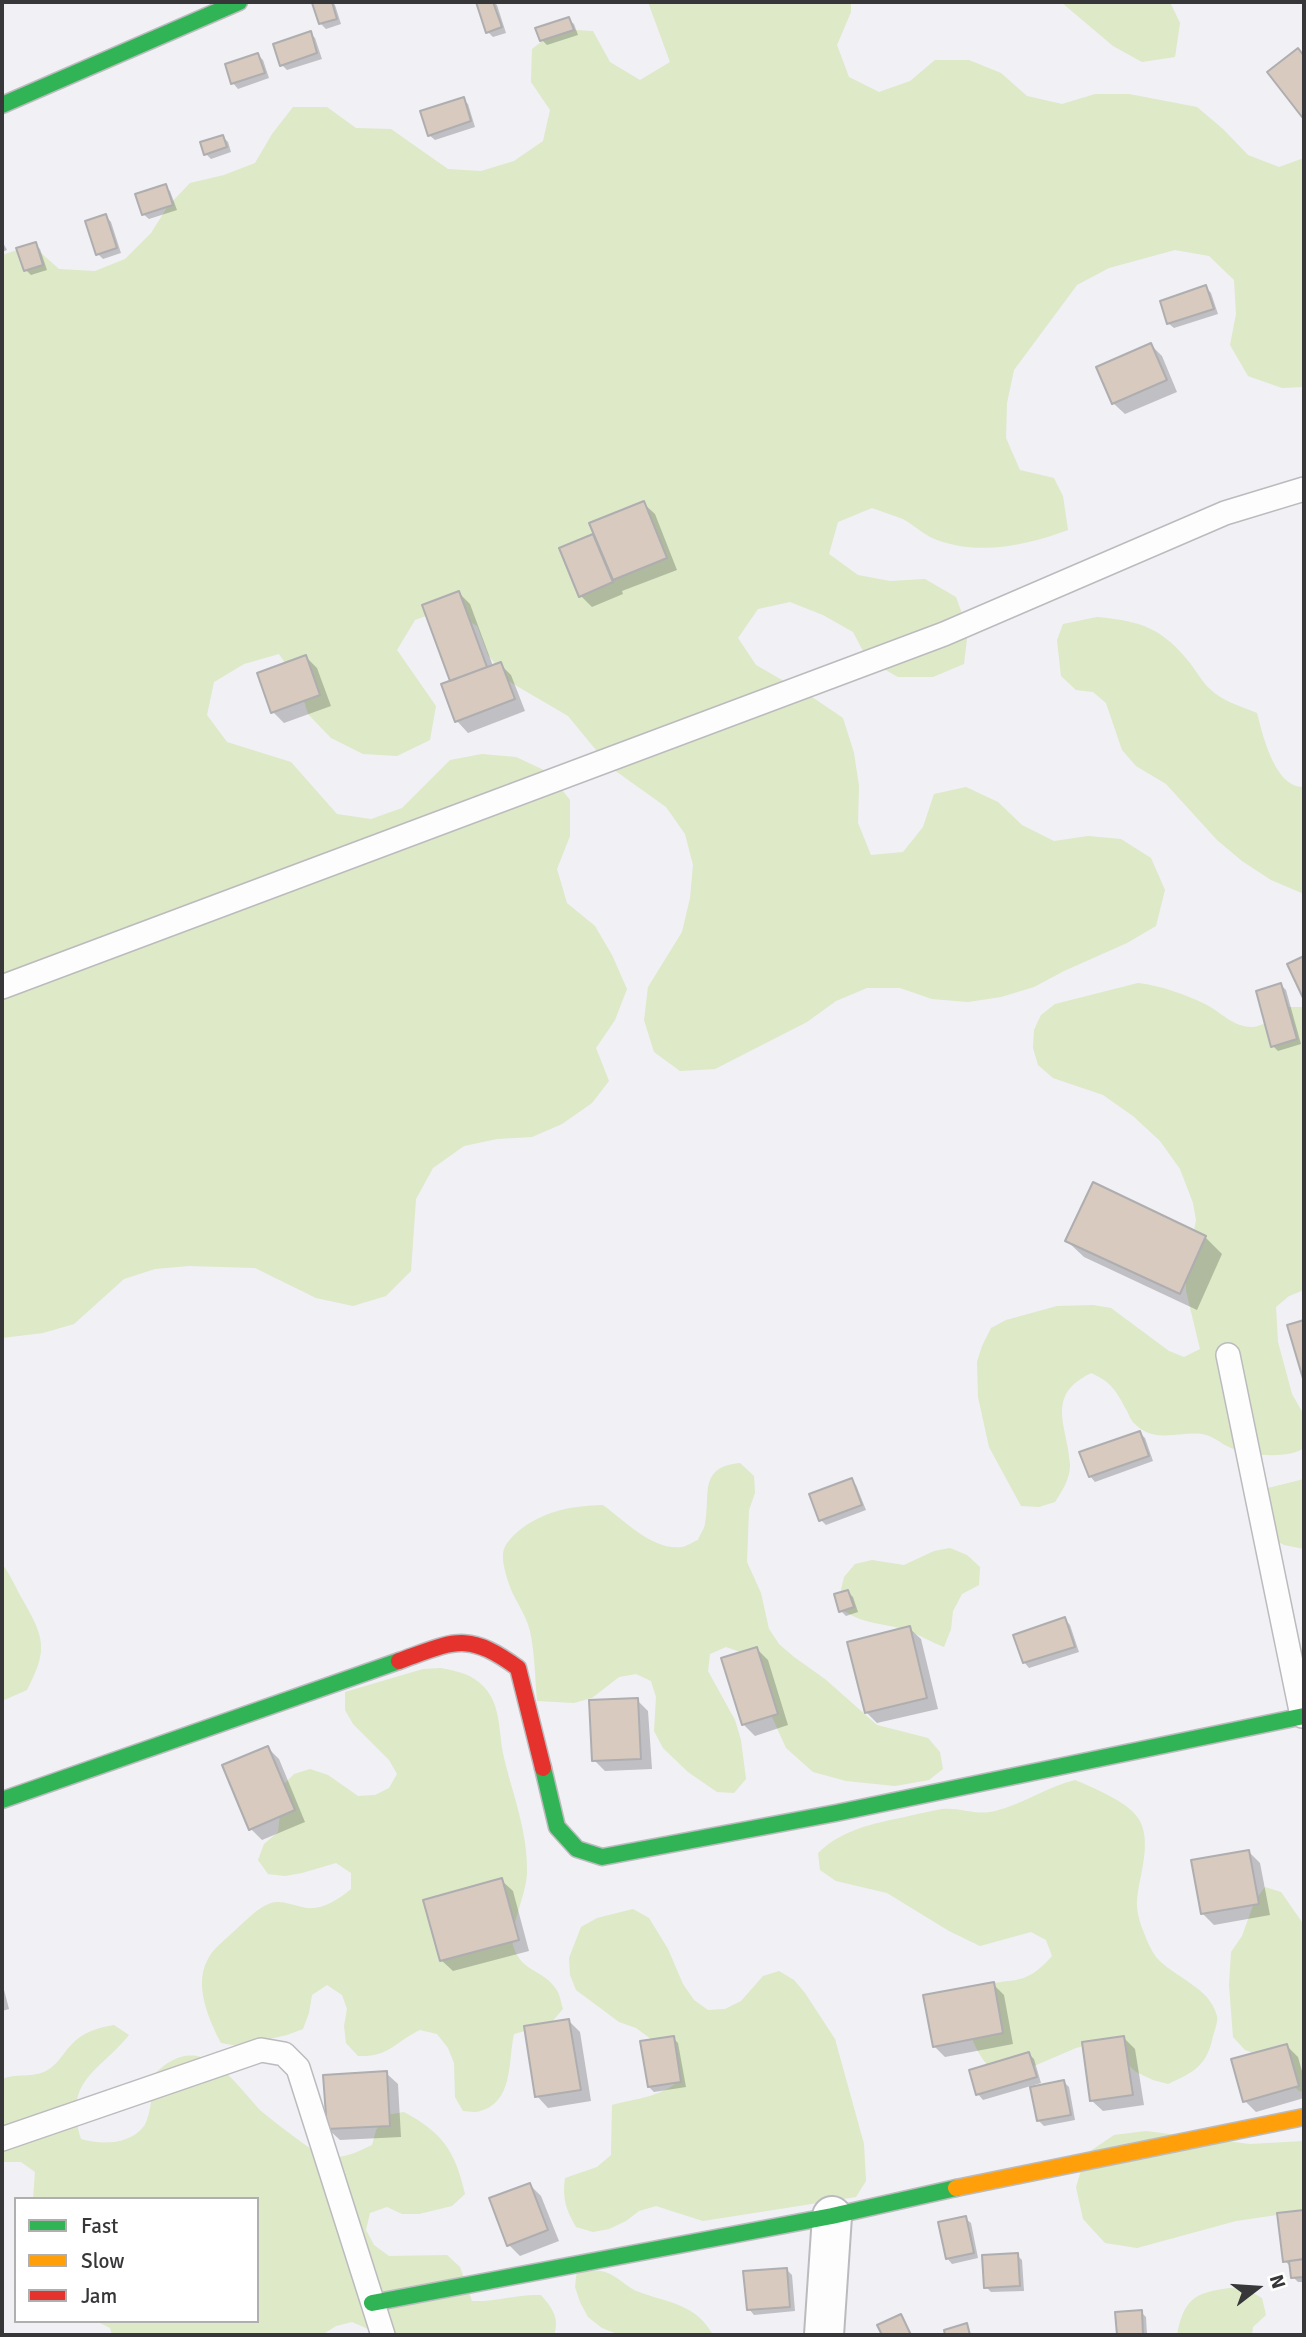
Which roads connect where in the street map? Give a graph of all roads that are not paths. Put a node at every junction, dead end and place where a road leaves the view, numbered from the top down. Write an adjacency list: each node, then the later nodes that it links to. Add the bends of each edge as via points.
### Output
1 (239, 2): 2 (street)
2 (2, 105)
3 (1304, 489): 4 (lane, via 1225,513 944,634)
4 (2, 986)
5 (1228, 1355): 6 (lane)
6 (1304, 1719): 7 (street, via 602,1857 577,1849 557,1827 518,1668 476,1642 450,1643)
7 (2, 1800)
8 (1304, 2117): 10 (street)
9 (2, 2139): 11 (lane, via 261,2050 284,2054 298,2068)
10 (832, 2216): 11 (street); 13 (street)
11 (372, 2303): 12 (lane)
12 (383, 2335)
13 (824, 2335)

